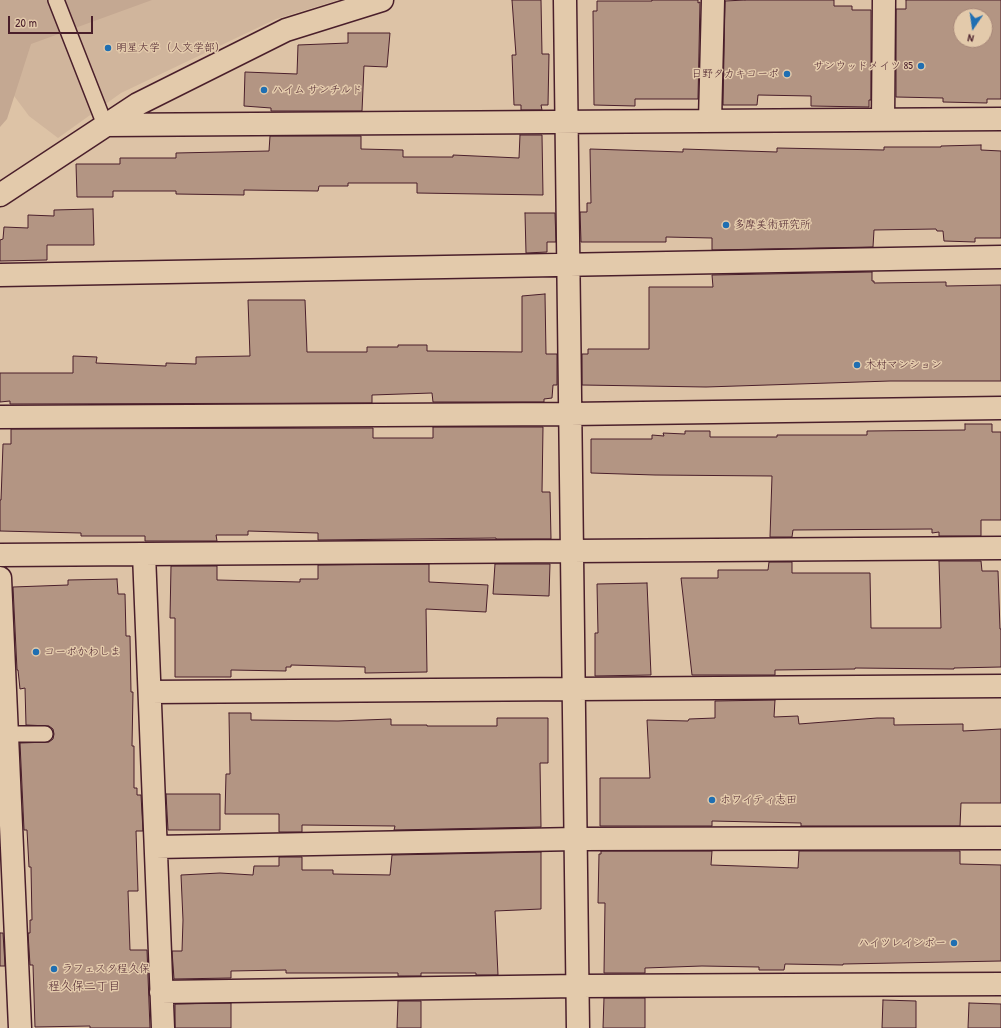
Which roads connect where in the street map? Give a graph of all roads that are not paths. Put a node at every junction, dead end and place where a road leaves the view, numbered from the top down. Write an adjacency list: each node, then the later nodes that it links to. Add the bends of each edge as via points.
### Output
1 (56, 0): 10 (lane)
2 (382, 0): 10 (street, via 286,30 138,104)
3 (565, 0): 9 (street)
4 (713, 0): 8 (street)
5 (884, 0): 7 (street)
6 (1001, 119): 7 (street)
7 (884, 120): 8 (street)
8 (710, 121): 9 (street)
9 (566, 122): 10 (street); 13 (street)
10 (105, 125): 11 (street)
11 (0, 195)
12 (1001, 257): 13 (street)
13 (568, 264): 14 (street); 16 (street)
14 (0, 275)
15 (1001, 408): 16 (street)
16 (570, 414): 17 (street); 19 (street)
17 (0, 417)
18 (1001, 548): 19 (street)
19 (572, 552): 20 (street); 24 (street)
20 (144, 554): 21 (street); 25 (street)
21 (0, 555)
22 (0, 578): 26 (street)
23 (1001, 686): 24 (street)
24 (574, 688): 25 (street); 29 (street)
25 (150, 692): 30 (street)
26 (7, 734): 27 (lane); 34 (street)
27 (45, 734)
28 (1001, 838): 29 (street)
29 (576, 839): 30 (street); 32 (street)
30 (156, 847): 33 (street)
31 (1001, 984): 32 (street)
32 (578, 986): 33 (street); 36 (street)
33 (161, 992): 35 (street)
34 (20, 1028)
35 (163, 1028)
36 (578, 1028)

